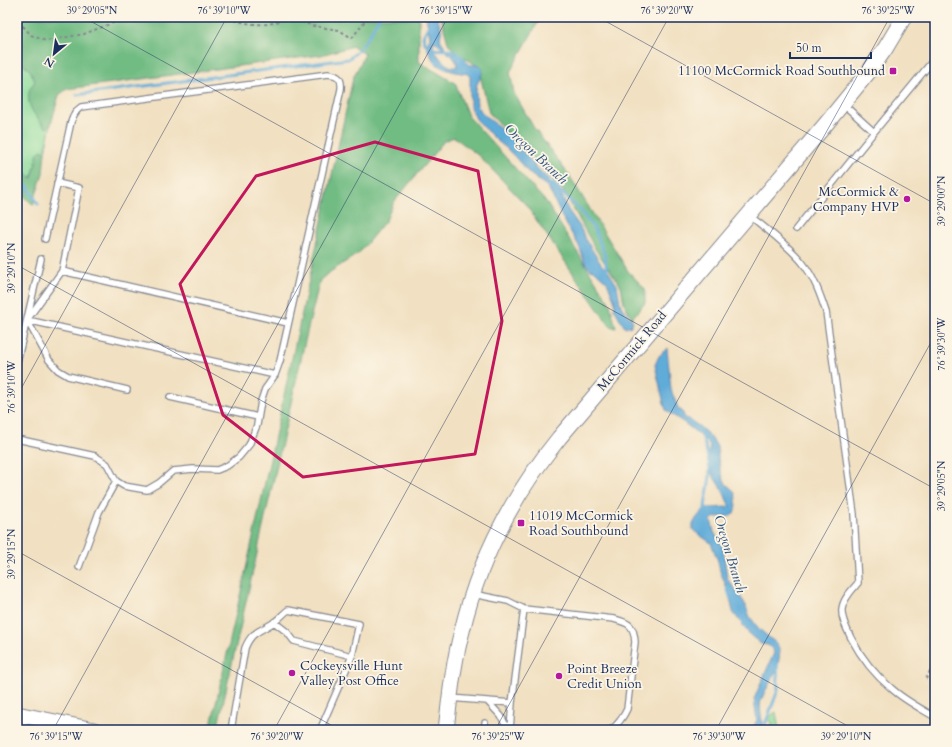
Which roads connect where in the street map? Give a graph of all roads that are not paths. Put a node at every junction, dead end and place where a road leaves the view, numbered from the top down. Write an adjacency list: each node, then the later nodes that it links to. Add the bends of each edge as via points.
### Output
1 (904, 17): 5 (main road, McCormick Road, via 874,65)
2 (928, 17): 3 (lane)
3 (935, 22)
4 (935, 58): 6 (lane)
5 (843, 103): 6 (lane); 8 (main road, McCormick Road)
6 (874, 132): 9 (lane)
7 (57, 183): 10 (lane); 12 (lane, via 79,188); 14 (lane, via 71,122 77,109 81,107 334,74 342,83 341,89)
8 (748, 215): 23 (main road, McCormick Road, via 546,454 504,519); 31 (lane, via 802,262 820,294 826,312 854,514 858,583 845,600 842,609 844,622 856,648 878,677 891,689)
9 (796, 229)
10 (45, 239)
11 (41, 259): 13 (lane)
12 (62, 271): 13 (lane); 14 (lane)
13 (27, 320): 15 (lane); 16 (lane); 17 (lane, via 49,360 58,370 68,376)
14 (288, 323): 16 (lane)
15 (17, 362)
16 (275, 375): 19 (lane, via 265,389)
17 (127, 390)
18 (170, 397): 19 (lane)
19 (258, 417): 21 (lane, via 249,445 227,466 217,470 193,469 172,472 147,490 124,486)
20 (17, 439): 21 (lane, via 95,456 107,464)
21 (116, 481): 22 (lane, via 99,512)
22 (79, 567)
23 (473, 594): 24 (lane, via 508,601); 27 (main road, McCormick Road, via 461,632)
24 (524, 609): 29 (lane); 39 (lane, via 614,619 626,622 630,626 635,642 627,709 619,723)
25 (274, 622): 26 (lane, via 287,632 294,642); 26 (lane, via 288,610 359,624); 34 (lane, via 254,633 248,640)
26 (352, 656): 35 (lane)
27 (450, 698): 28 (lane); 36 (main road, McCormick Road)
28 (488, 702): 29 (lane); 38 (lane)
29 (512, 703): 38 (lane)
30 (17, 714): 33 (main road)
31 (935, 717)
32 (485, 723): 37 (lane)
33 (94, 730)
34 (231, 730)
35 (320, 730)
36 (446, 730)
37 (485, 730)
38 (509, 730)
39 (611, 730)

